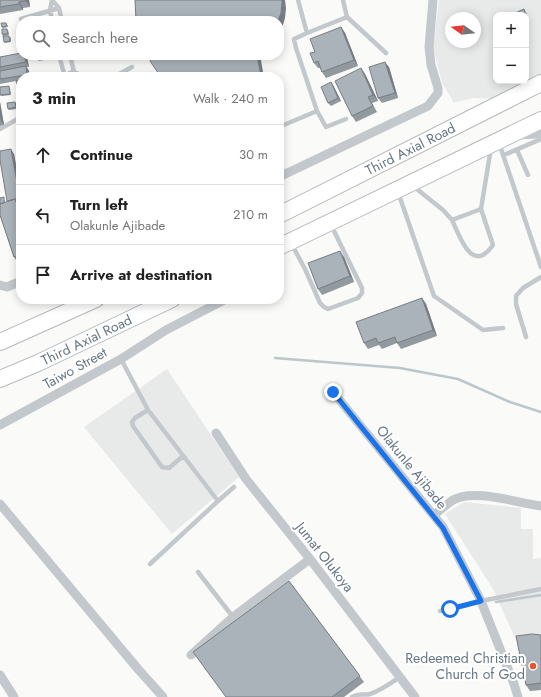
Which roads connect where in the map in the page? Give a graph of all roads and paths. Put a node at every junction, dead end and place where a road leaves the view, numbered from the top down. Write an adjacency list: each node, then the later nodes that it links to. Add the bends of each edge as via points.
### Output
1 (53, 0): 5 (lane); 6 (lane)
2 (298, 0): 11 (lane)
3 (343, 0): 10 (lane)
4 (433, 0): 29 (street, via 429,47 438,88 436,97 428,106)
5 (59, 8): 6 (lane); 9 (lane)
6 (50, 10): 7 (lane); 8 (lane)
7 (31, 16)
8 (51, 16)
9 (61, 16)
10 (347, 17): 11 (lane); 12 (lane)
11 (307, 33): 20 (lane, via 294,39)
12 (386, 53)
13 (61, 60): 16 (lane)
14 (71, 60): 17 (lane)
15 (132, 67): 18 (lane)
16 (64, 72)
17 (74, 72)
18 (123, 72)
19 (541, 83): 33 (highway, Third Axial Road)
20 (317, 111): 22 (lane, via 326,127); 24 (lane)
21 (16, 120): 25 (lane)
22 (346, 120)
23 (541, 120): 28 (highway)
24 (284, 125)
25 (0, 129)
26 (541, 132): 28 (street)
27 (541, 139): 28 (lane)
28 (505, 145): 30 (lane); 31 (highway); 32 (lane); 40 (lane)
29 (284, 175)
30 (528, 175)
31 (404, 187): 34 (lane, via 443,210); 35 (highway); 48 (lane, via 434,296 483,330)
32 (481, 209): 34 (lane); 34 (lane, via 493,245 487,253 470,253)
33 (284, 212)
34 (452, 220)
35 (330, 223): 36 (highway); 37 (lane)
36 (285, 245): 41 (lane)
37 (344, 251): 38 (lane); 41 (lane, via 362,288 358,298 328,310 320,303)
38 (338, 254)
39 (312, 266): 41 (lane)
40 (541, 267)
41 (305, 269)
42 (541, 278): 49 (lane, via 522,288 516,296)
43 (16, 283): 44 (street, via 7,287)
44 (0, 285)
45 (85, 304): 50 (highway)
46 (162, 304): 52 (highway, Third Axial Road)
47 (216, 304): 51 (street, Taiwo Street, via 166,330)
48 (503, 328)
49 (526, 337)
50 (0, 342)
51 (121, 359): 54 (lane); 55 (street, Taiwo Street)
52 (0, 379)
53 (333, 392): 62 (street, Olakunle Ajibade)
54 (148, 410): 57 (lane); 57 (lane, via 132,422 162,467 169,468)
55 (0, 425)
56 (216, 433): 63 (street, Jumat Olukoya, via 246,479)
57 (183, 456): 59 (lane)
58 (234, 487): 59 (lane)
59 (218, 502): 64 (lane)
60 (0, 504): 74 (street)
61 (541, 506): 62 (street, via 476,495 464,496)
62 (434, 515): 67 (street, Olakunle Ajibade)
63 (310, 559): 69 (street); 72 (street, Jumat Olukoya)
64 (150, 564)
65 (198, 572): 69 (lane)
66 (541, 589): 67 (lane)
67 (481, 601): 68 (lane); 77 (street, Olakunle Ajibade)
68 (440, 611)
69 (233, 617): 70 (street)
70 (191, 655)
71 (0, 675): 73 (street)
72 (400, 677): 75 (lane, via 372,693); 76 (street, Jumat Olukoya)
73 (14, 697)
74 (163, 697)
75 (352, 697)
76 (415, 697)
77 (518, 697)

